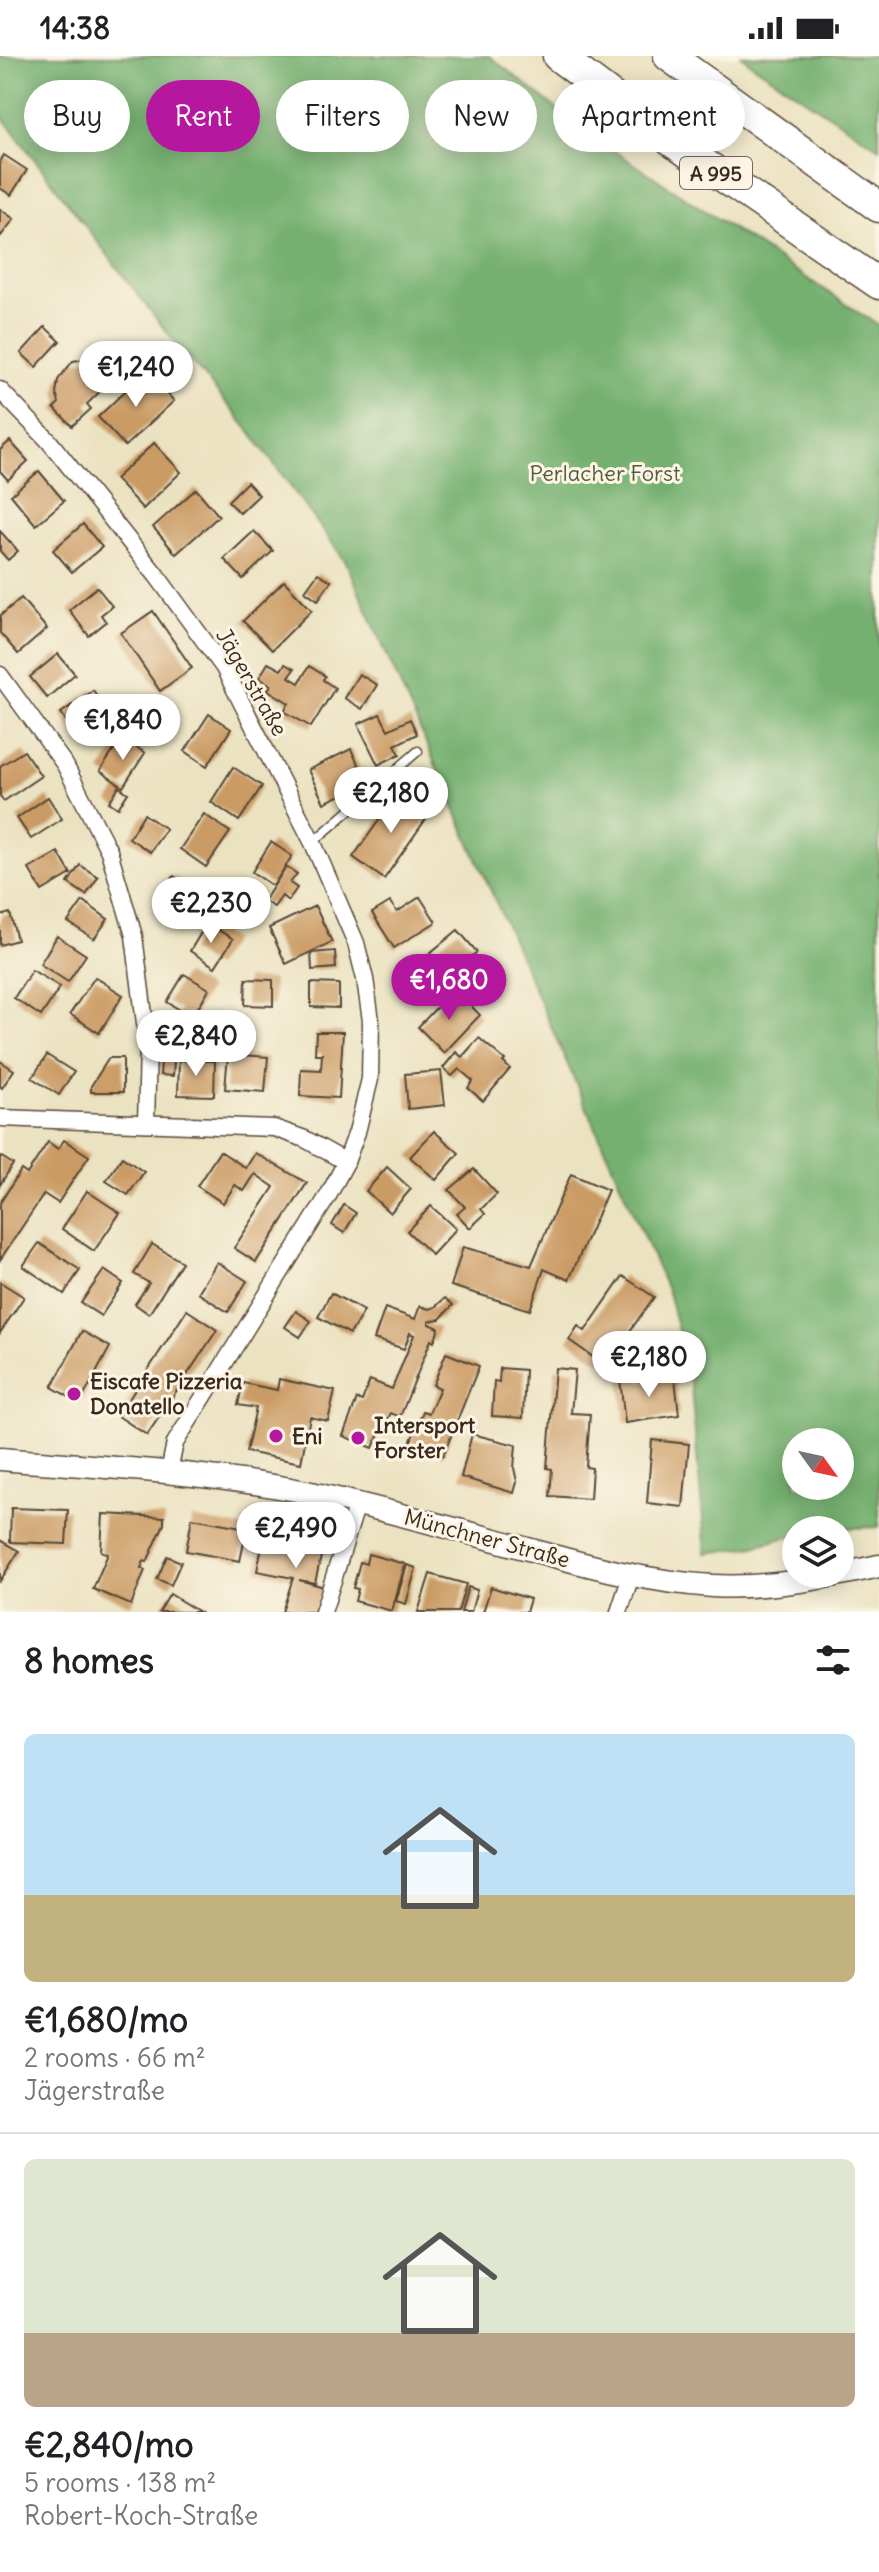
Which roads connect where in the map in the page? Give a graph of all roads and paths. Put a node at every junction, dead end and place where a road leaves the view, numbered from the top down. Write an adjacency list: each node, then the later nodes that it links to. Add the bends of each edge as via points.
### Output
1 (558, 56): 4 (highway, A 995)
2 (669, 56): 3 (highway, A 995)
3 (879, 207)
4 (879, 284)
5 (0, 390): 8 (street, Jägerstraße, via 49,441 224,668)
6 (0, 675): 10 (street, via 65,765 109,851 134,936 148,1047)
7 (418, 751): 8 (lane)
8 (313, 843): 11 (street, Jägerstraße, via 356,943 371,1021 370,1079)
9 (0, 1118): 10 (street)
10 (146, 1123): 11 (street, via 274,1128)
11 (346, 1162): 13 (street, Jägerstraße, via 175,1443)
12 (0, 1459): 13 (main road, Münchner Straße)
13 (169, 1472): 14 (main road, Münchner Straße)
14 (357, 1504): 16 (main road, Münchner Straße); 17 (street)
15 (879, 1566): 16 (main road, Münchner Straße, via 735,1586)
16 (631, 1576): 18 (street)
17 (323, 1612)
18 (619, 1612)

